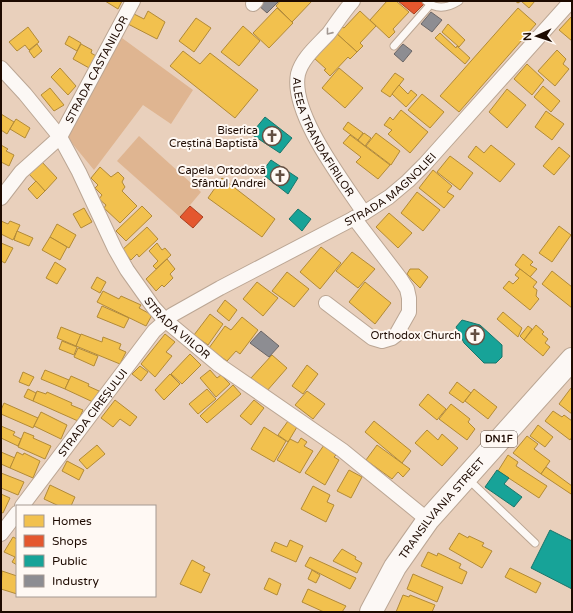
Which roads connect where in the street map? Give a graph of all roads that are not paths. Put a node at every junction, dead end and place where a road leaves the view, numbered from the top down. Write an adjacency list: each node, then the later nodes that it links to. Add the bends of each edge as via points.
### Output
1 (133, 1): 8 (street, STRADA CASTANILOR)
2 (352, 1): 10 (street, ALEEA TRANDAFIRILOR, one-way to 10, via 307,57 298,75 298,81 299,96 308,124)
3 (459, 1): 5 (lane, via 449,7)
4 (571, 1): 10 (street, STRADA MAGNOLIEI, via 425,164 389,196)
5 (428, 3): 6 (lane)
6 (394, 46)
7 (1, 68): 8 (street, STRADA VIILOR)
8 (60, 137): 9 (street, STRADA CASTANILOR, via 21,172); 12 (street, STRADA VIILOR, via 127,270)
9 (1, 198)
10 (359, 215): 11 (street, ALEEA TRANDAFIRILOR, via 407,289 409,312 396,335 382,341 372,338); 12 (street, STRADA MAGNOLIEI)
11 (326, 304)
12 (165, 320): 15 (street, STRADA CIREȘULUI, via 154,331); 17 (street, STRADA VIILOR, via 219,365 342,450)
13 (572, 359): 14 (main road, TRANSILVANIA STREET / DN1F)
14 (466, 477): 17 (main road, TRANSILVANIA STREET / DN1F); 19 (lane)
15 (23, 505)
16 (16, 514): 18 (street)
17 (428, 520): 20 (main road, TRANSILVANIA STREET / DN1F, via 395,567)
18 (1, 534)
19 (535, 543)
20 (371, 612)

